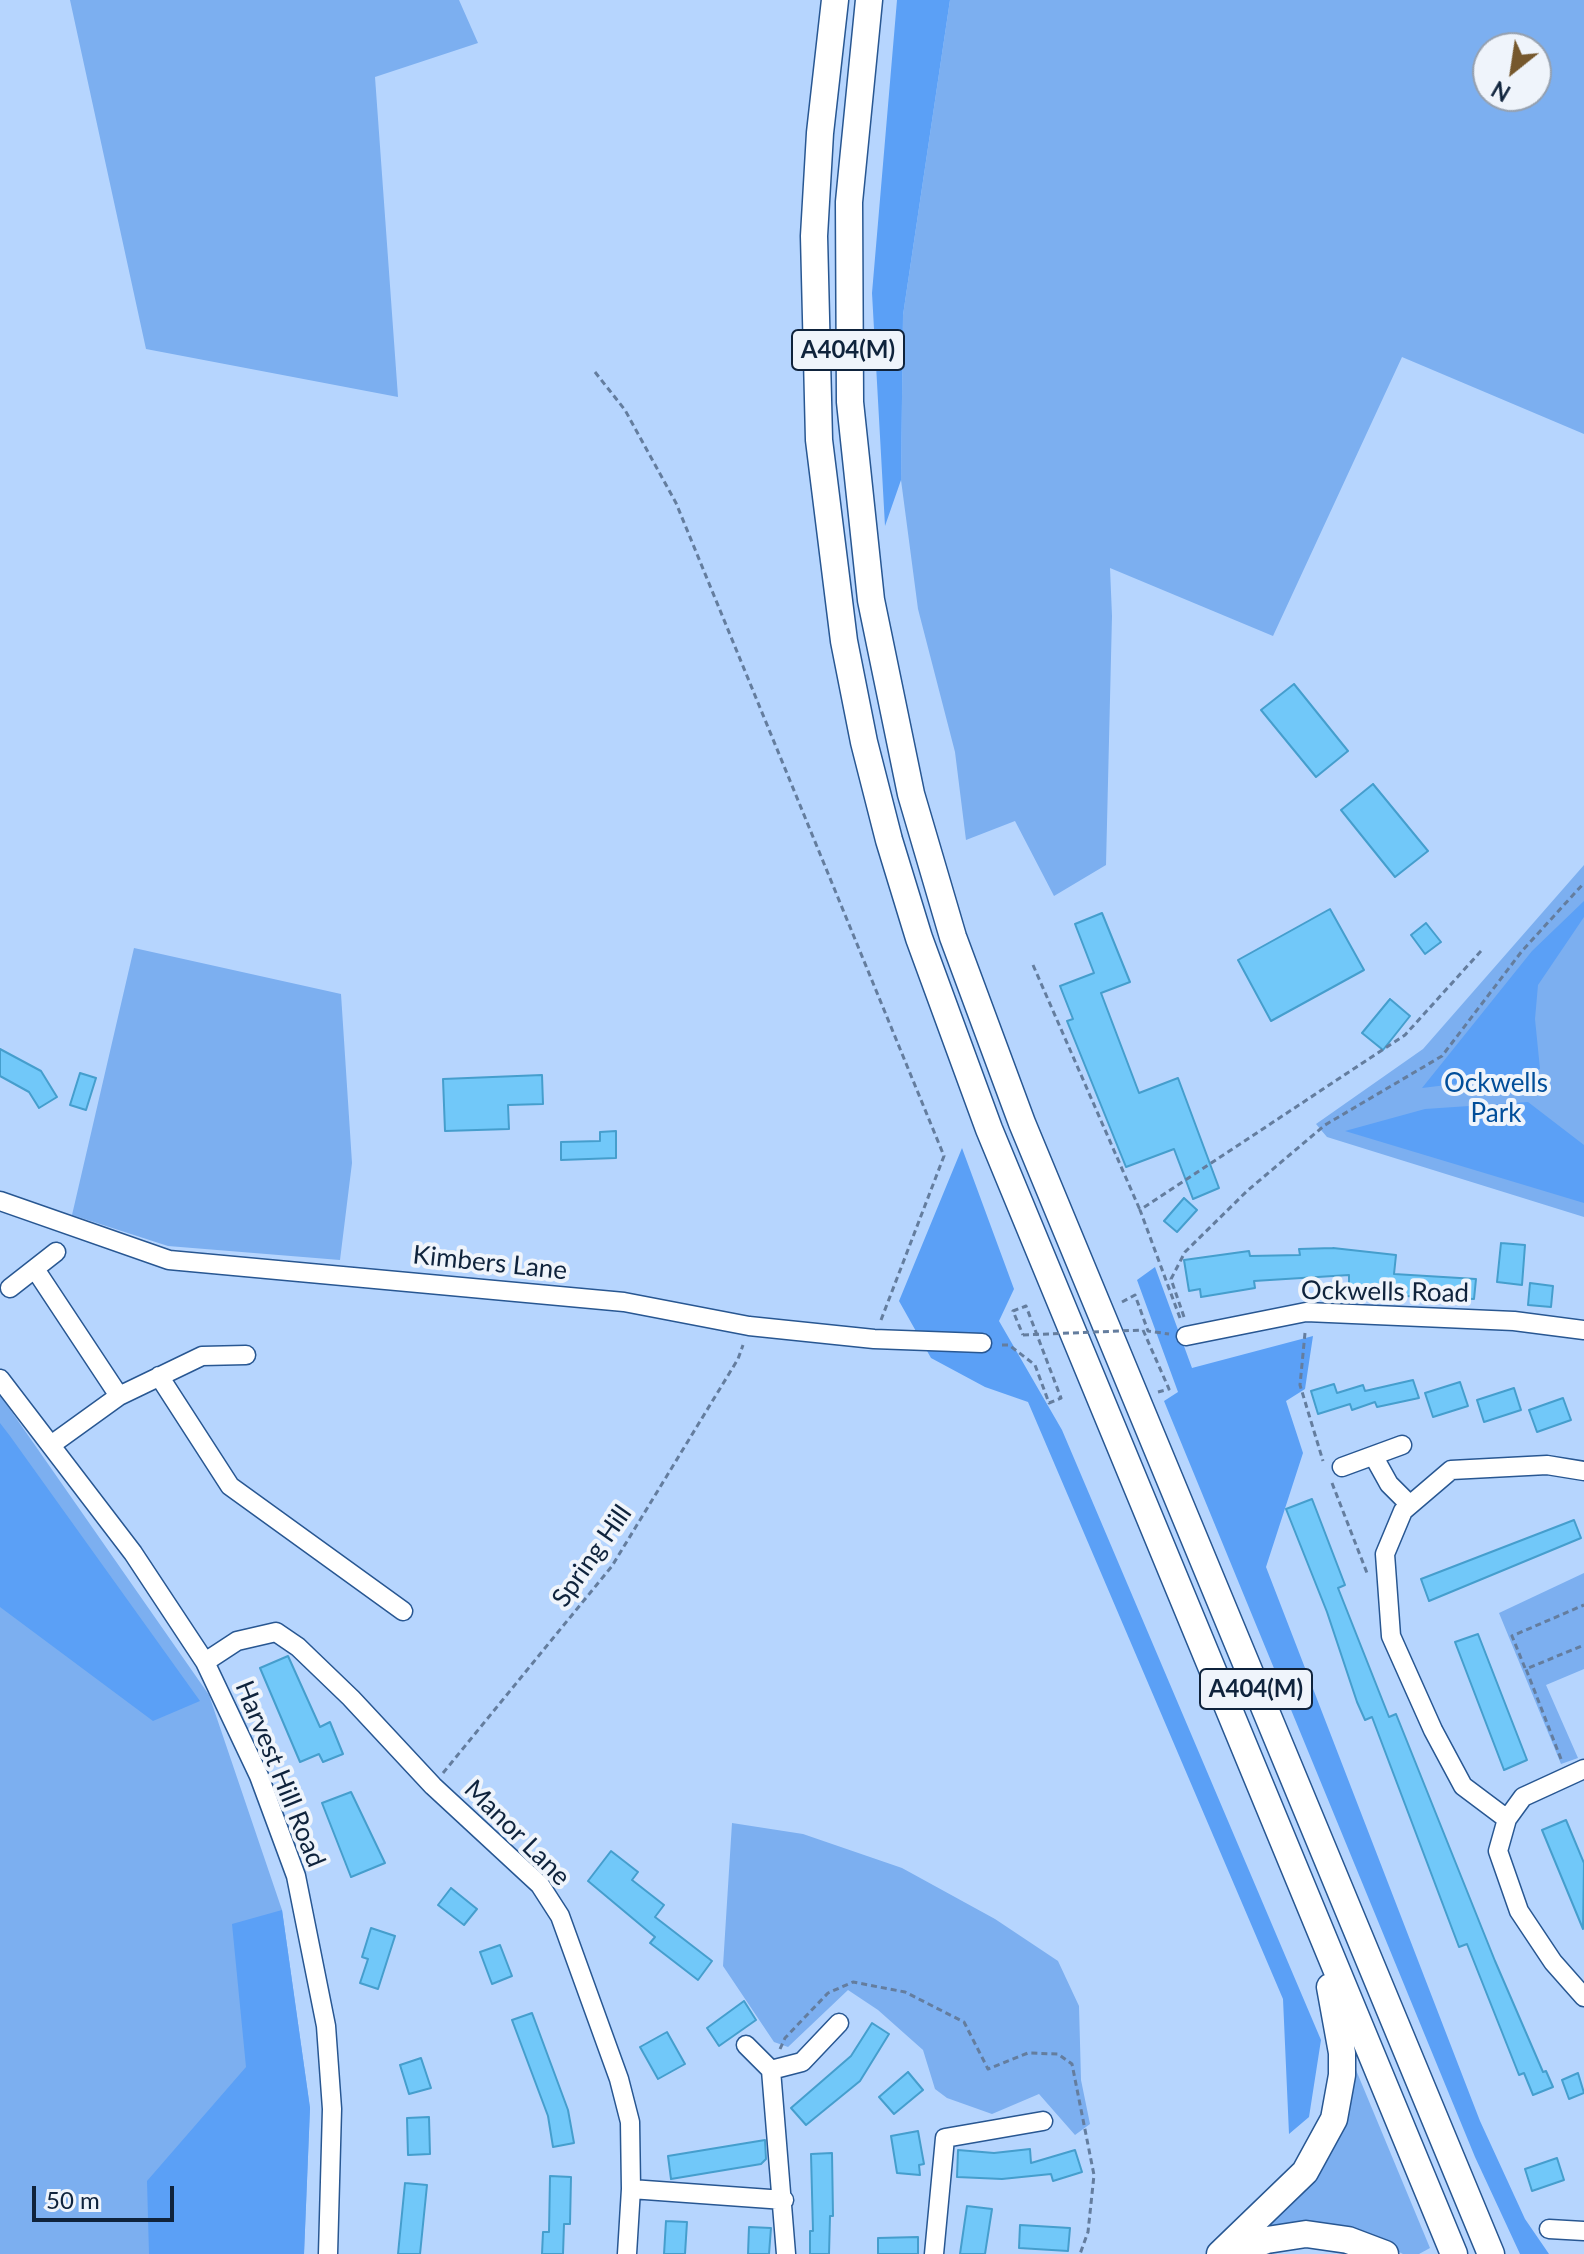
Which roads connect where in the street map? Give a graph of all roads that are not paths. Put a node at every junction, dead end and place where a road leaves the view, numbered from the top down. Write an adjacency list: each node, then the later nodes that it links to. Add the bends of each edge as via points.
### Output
1 (835, 0): 24 (highway, A404(M), via 815,224 816,402 836,591 873,779 919,938 989,1129)
2 (869, 0): 42 (highway, A404(M), via 849,202 850,402 871,600 911,794 953,937 1022,1123)
3 (0, 1201): 9 (street, Kimbers Lane, via 169,1260 624,1302 749,1326 874,1339)
4 (56, 1252): 5 (street)
5 (35, 1269): 6 (street); 13 (street)
6 (10, 1288)
7 (1584, 1330): 8 (street, Ockwells Road, via 1514,1321 1306,1312)
8 (1188, 1336)
9 (982, 1343)
10 (246, 1355): 11 (street, via 202,1356)
11 (159, 1376): 13 (street); 20 (street, via 230,1486)
12 (0, 1379): 14 (street, Harvest Hill Road)
13 (119, 1396): 14 (street)
14 (51, 1445): 21 (street, Harvest Hill Road, via 133,1553)
15 (1402, 1445): 16 (street)
16 (1374, 1457): 17 (street); 19 (street, via 1389,1484)
17 (1342, 1467)
18 (1584, 1471): 19 (street, via 1547,1465 1451,1470)
19 (1410, 1505): 23 (street, via 1385,1554 1391,1636 1463,1786)
20 (403, 1611)
21 (205, 1662): 30 (street, Manor Lane, via 237,1641 276,1632 298,1647 433,1786 540,1885 560,1916 619,2079 630,2122); 34 (street, Harvest Hill Road, via 259,1776 296,1876 315,1957 332,2109)
22 (1575, 1772): 23 (street, via 1523,1797)
23 (1507, 1819): 25 (street, via 1498,1851 1519,1911)
24 (1310, 1907): 38 (highway, A404(M), via 1342,2053 1334,2119 1305,2172); 41 (highway, A404(M))
25 (1584, 1997)
26 (839, 2023): 28 (street, via 802,2062)
27 (746, 2045): 28 (street)
28 (771, 2070): 31 (street)
29 (1043, 2121): 37 (street, via 945,2138)
30 (631, 2189): 31 (street); 35 (street, Manor Lane)
31 (784, 2200): 36 (street)
32 (1549, 2229): 33 (street)
33 (1584, 2231)
34 (328, 2254)
35 (627, 2254)
36 (786, 2254)
37 (934, 2254)
38 (1220, 2254)
39 (1227, 2254): 40 (highway, via 1306,2234 1348,2240)
40 (1385, 2254)
41 (1454, 2254)
42 (1491, 2254)

